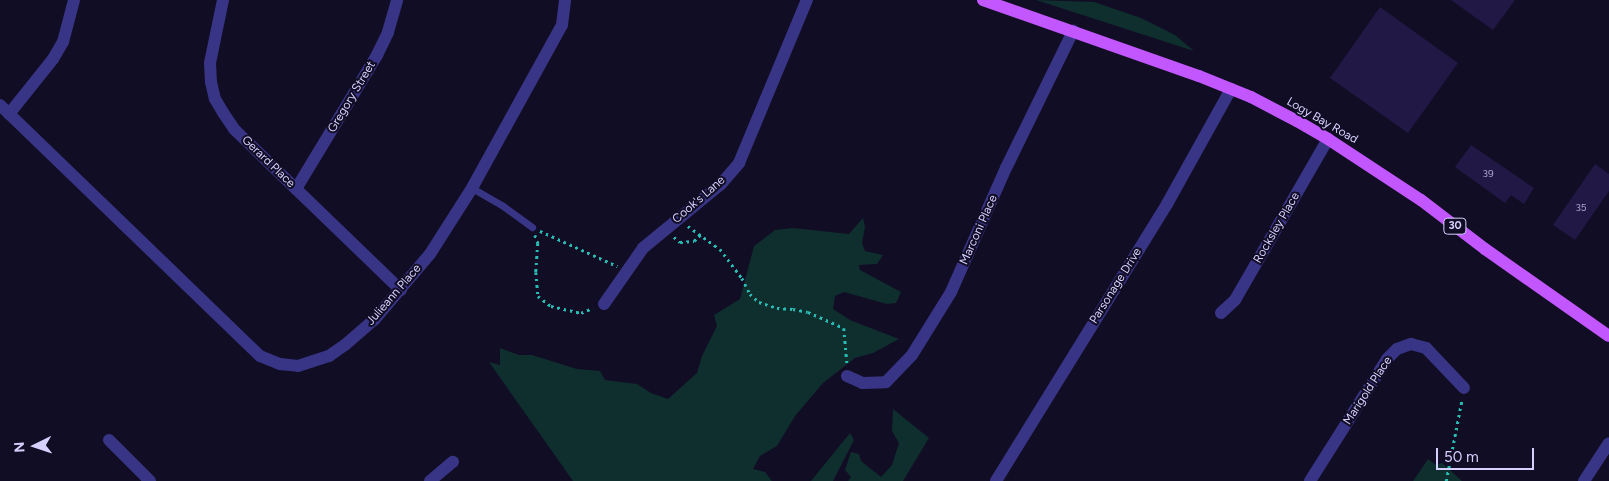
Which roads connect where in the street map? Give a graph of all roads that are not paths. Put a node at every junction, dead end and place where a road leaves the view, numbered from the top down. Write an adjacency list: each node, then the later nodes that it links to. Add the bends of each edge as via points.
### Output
1 (74, 0): 9 (street, via 63,42 53,60)
2 (223, 0): 12 (street, Gerard Place, via 210,63 210,82 215,99 234,129)
3 (397, 0): 12 (street, Gregory Street, via 388,32 377,54)
4 (566, 0): 11 (street, Julieann Place, via 562,25)
5 (807, 0): 15 (street, Cook's Lane, via 739,163 721,184 643,248)
6 (983, 0): 7 (main road, Logy Bay Road / 30)
7 (1073, 31): 8 (main road, Logy Bay Road / 30); 18 (street, Marconi Place, via 1006,168 951,292 912,355 886,382 863,383)
8 (1231, 88): 10 (main road, Logy Bay Road / 30); 25 (street, Parsonage Drive, via 1167,204)
9 (5, 110): 14 (street, Julieann Place, via 260,356 280,364 298,366 329,356 374,320)
10 (1328, 139): 16 (street, Rocksley Place, via 1235,300); 17 (main road, Logy Bay Road / 30, via 1421,200)
11 (472, 188): 13 (lane); 14 (street, Julieann Place, via 430,254)
12 (296, 189): 14 (street, Gerard Place)
13 (532, 227)
14 (401, 290)
15 (604, 304)
16 (1221, 314)
17 (1609, 336)
18 (848, 376)
19 (1464, 388): 26 (street, Marigold Place, via 1426,348 1412,344 1397,349 1387,359)
20 (109, 440): 23 (street)
21 (1609, 443): 27 (street)
22 (453, 462): 24 (street)
23 (150, 481)
24 (430, 481)
25 (996, 481)
26 (1310, 481)
27 (1584, 481)

